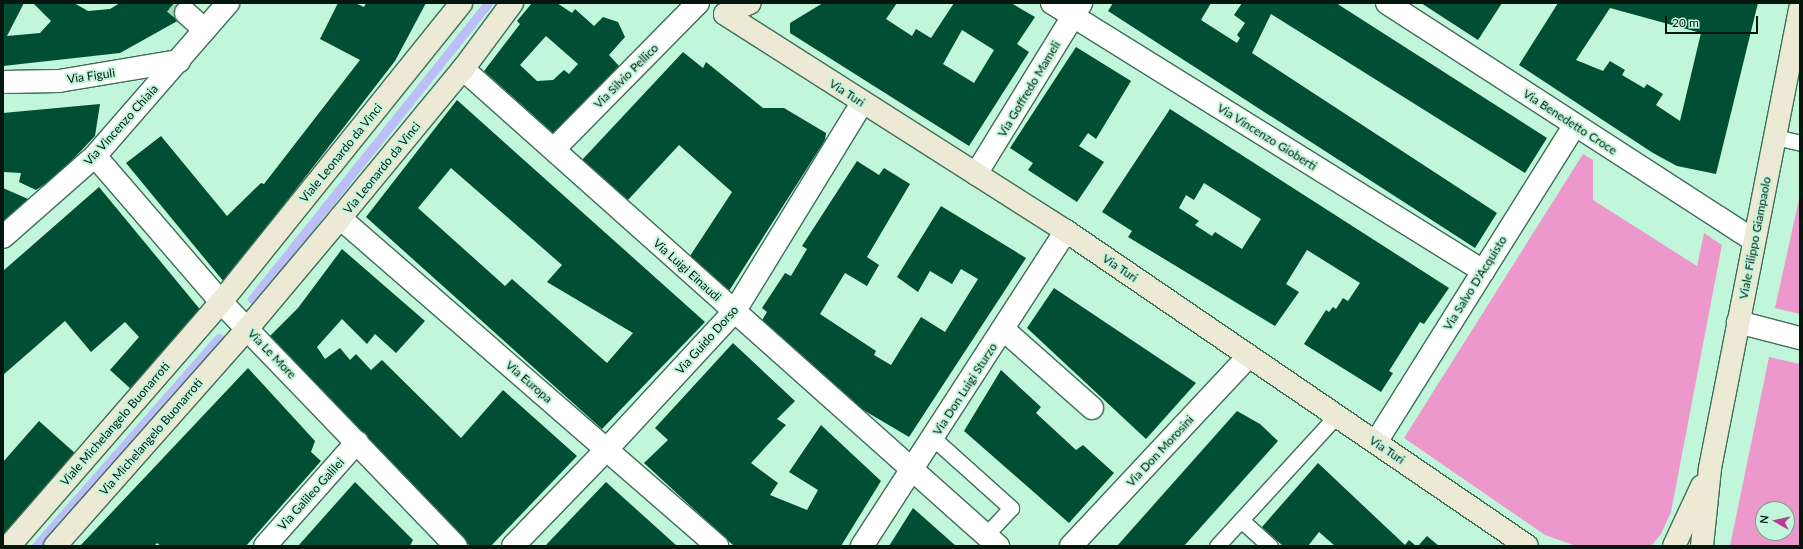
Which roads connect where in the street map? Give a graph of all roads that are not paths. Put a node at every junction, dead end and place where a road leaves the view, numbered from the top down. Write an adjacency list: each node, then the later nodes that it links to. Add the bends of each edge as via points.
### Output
1 (228, 3): 13 (street, Via Vincenzo Chiaia)
2 (461, 3): 29 (street, Viale Leonardo da Vinci)
3 (512, 3): 15 (street, Via Leonardo da Vinci)
4 (698, 3): 21 (street, Via Silvio Pellico)
5 (703, 3): 12 (street, Via Turi)
6 (750, 3): 12 (street)
7 (1052, 3): 10 (street, Via Vincenzo Gioberti)
8 (1387, 3): 18 (street, Via Benedetto Croce)
9 (1800, 9): 19 (street, Viale Filippo Giampaolo)
10 (1077, 10): 23 (street, Via Goffredo Mameli); 28 (street, Via Vincenzo Gioberti)
11 (186, 13): 13 (street)
12 (725, 14): 17 (street, Via Turi)
13 (205, 30): 14 (street, Via Vincenzo Chiaia)
14 (179, 61): 16 (street, Via Figuli, via 59,81); 22 (street, Via Vincenzo Chiaia)
15 (463, 69): 21 (street, Via Luigi Einaudi); 24 (street, Via Leonardo da Vinci)
16 (3, 82)
17 (862, 103): 23 (street, Via Turi); 30 (street, Via Guido Dorso)
18 (1575, 125): 27 (street, Via Benedetto Croce); 28 (street, Via Salvo D'Acquisto)
19 (1775, 137): 20 (lane); 27 (street, Viale Filippo Giampaolo)
20 (1800, 143)
21 (554, 150): 30 (street, Via Luigi Einaudi)
22 (96, 156): 26 (street, Via Vincenzo Chiaia); 29 (street, Via Le More)
23 (976, 174): 25 (street, Via Turi)
24 (340, 218): 32 (street, Via Leonardo da Vinci); 41 (street, Via Europa)
25 (1066, 231): 33 (street, Via Don Luigi Sturzo); 35 (street, Via Turi)
26 (3, 237)
27 (1754, 240): 31 (street, Viale Filippo Giampaolo)
28 (1483, 271): 40 (street, Via Salvo D'Acquisto)
29 (221, 302): 32 (street, Via Le More); 47 (street, Viale Michelangelo Buonarroti)
30 (734, 312): 41 (street, Via Guido Dorso); 43 (street, Via Luigi Einaudi)
31 (1738, 322): 34 (street); 42 (street, Viale Filippo Giampaolo)
32 (247, 329): 39 (street, Via Le More); 48 (street, Via Michelangelo Buonarroti)
33 (1003, 329): 36 (street); 38 (street, Via Don Luigi Sturzo)
34 (1800, 338)
35 (1248, 356): 37 (street, Via Turi); 54 (street, Via Don Morosini)
36 (1092, 408)
37 (1336, 416): 40 (street, Via Turi); 44 (lane)
38 (933, 438): 43 (street, Via Don Luigi Sturzo); 45 (lane, via 1011,508)
39 (357, 442): 49 (street, Via Galileo Galilei); 50 (street, Via Le More)
40 (1376, 442): 46 (street, Via Turi)
41 (607, 449): 51 (street, Via Guido Dorso); 52 (street, Via Europa)
42 (1710, 468): 57 (street); 58 (street)
43 (912, 470): 45 (street, Via Luigi Einaudi); 53 (street, Via Don Luigi Sturzo)
44 (1241, 520): 55 (lane); 56 (lane)
45 (992, 541)
46 (1517, 543)
47 (9, 546)
48 (55, 546)
49 (265, 546)
50 (456, 546)
51 (513, 546)
52 (717, 546)
53 (862, 546)
54 (1071, 546)
55 (1217, 546)
56 (1270, 546)
57 (1674, 546)
58 (1702, 546)

